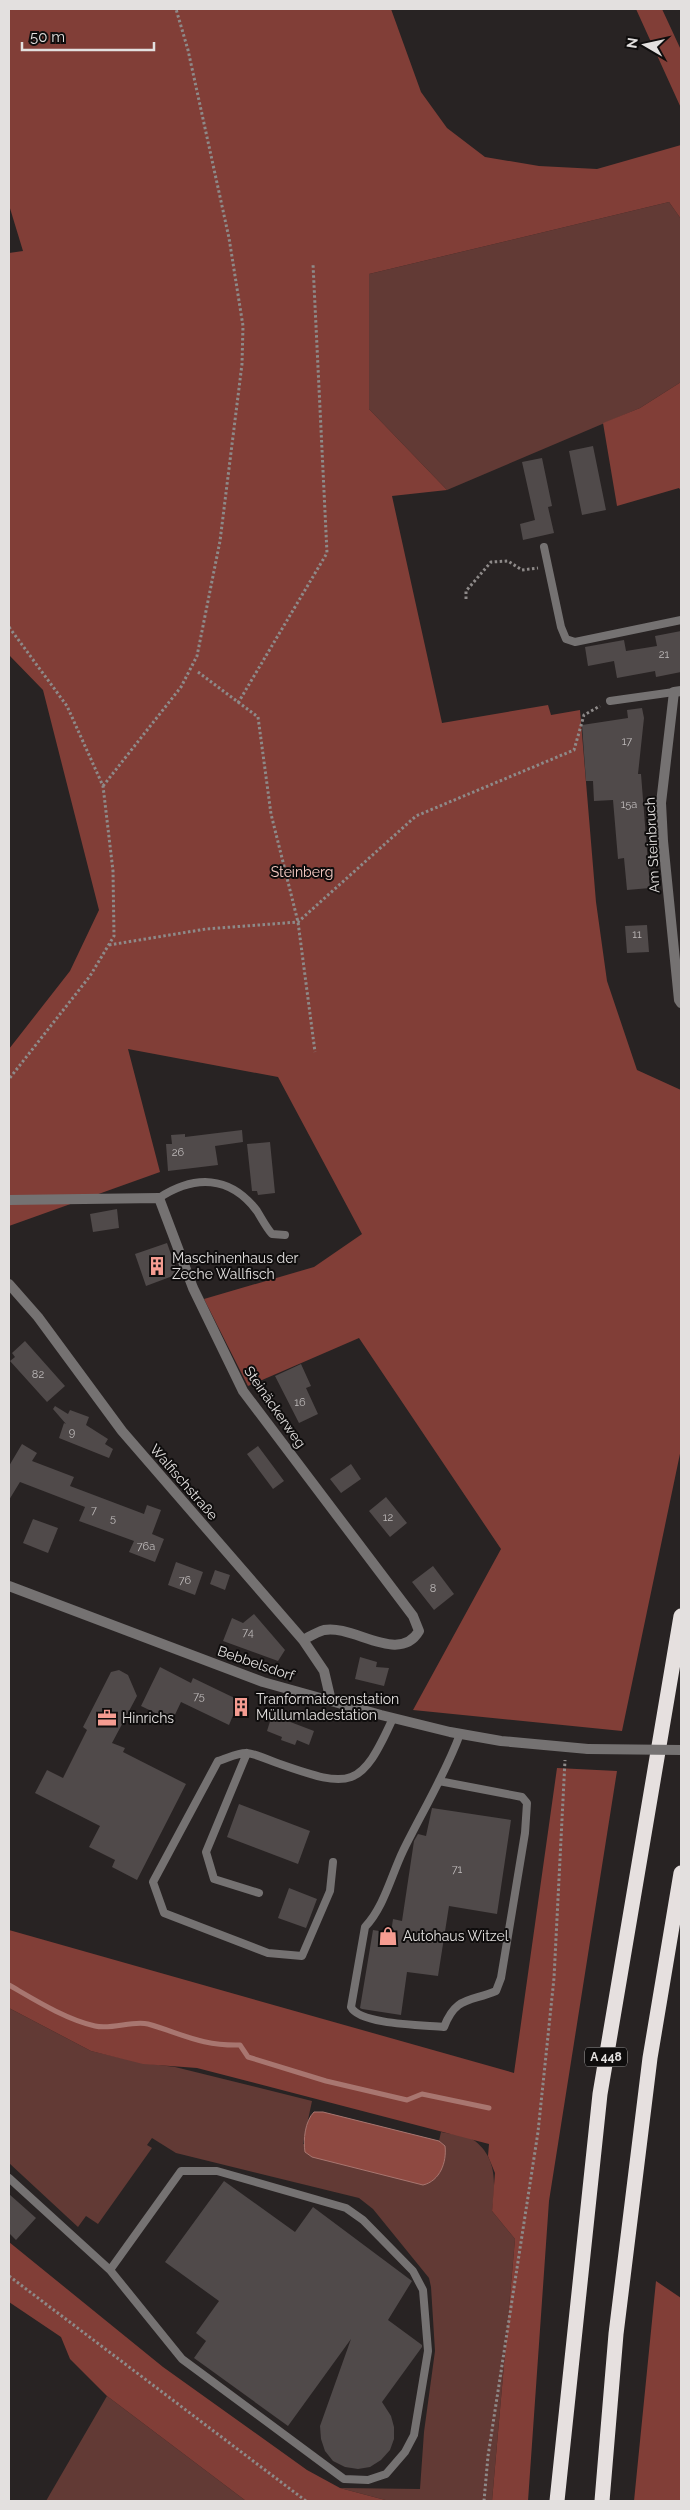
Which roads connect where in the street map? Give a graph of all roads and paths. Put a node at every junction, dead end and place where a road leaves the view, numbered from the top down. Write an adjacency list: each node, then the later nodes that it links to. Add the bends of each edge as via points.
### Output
1 (176, 9): 12 (path, via 229,238 242,326 242,364 220,541 196,656 181,687)
2 (312, 264): 11 (path, via 327,553)
3 (544, 547): 4 (lane)
4 (548, 566): 5 (path, via 522,570 508,561 491,562 466,591); 6 (lane, via 566,639 575,642)
5 (466, 599)
6 (681, 620)
7 (9, 627): 12 (path, via 67,706)
8 (198, 672): 11 (path)
9 (677, 692): 10 (lane); 15 (street, Am Steinbruch, via 662,766 662,803 663,841)
10 (610, 701): 13 (path, via 584,715 574,750 416,816)
11 (238, 702): 13 (path, via 258,718 271,814)
12 (103, 786): 14 (path, via 113,871 114,936)
13 (298, 922): 14 (path, via 206,929); 16 (path)
14 (109, 945): 17 (path, via 90,976)
15 (681, 1004)
16 (315, 1052)
17 (9, 1079)
18 (158, 1198): 19 (street); 20 (lane, via 185,1184 207,1182 221,1185 248,1202 272,1234); 24 (street, Steinäckerweg, via 193,1288 243,1391 413,1616 418,1631 404,1644 382,1642 345,1631 324,1630)
19 (9, 1200)
20 (285, 1235)
21 (9, 1284): 24 (street, Walfischstraße, via 38,1317 122,1431)
22 (9, 1586): 25 (street, Bebbelsdorf, via 262,1682)
23 (681, 1616): 40 (highway, A 448, via 600,2094)
24 (303, 1640): 25 (street, Walfischstraße, via 324,1671)
25 (331, 1701): 26 (street, Bebbelsdorf)
26 (393, 1718): 27 (street, Bebbelsdorf); 30 (lane, via 372,1761 364,1770 340,1780 323,1779)
27 (460, 1734): 28 (street, Bebbelsdorf); 31 (lane)
28 (566, 1748): 29 (street, Bebbelsdorf, bridge); 39 (path, via 554,1978 538,2132)
29 (681, 1750)
30 (247, 1753): 32 (lane, via 218,1761 153,1882 164,1913 268,1953 302,1956 330,1891); 34 (lane, via 206,1852 214,1880)
31 (439, 1781): 31 (lane, via 374,1917 365,1926 351,2007 358,2016 400,2024 444,2027 450,2013 462,2001 496,1991 501,1978 527,1803 522,1797)
32 (333, 1862)
33 (681, 1873): 41 (highway, via 650,2058 616,2334)
34 (259, 1893)
35 (9, 2178): 36 (lane)
36 (110, 2270): 36 (lane, via 182,2359 344,2479 368,2480 386,2474 406,2452 414,2435 428,2351 423,2290 413,2271 364,2220 346,2208 217,2171 181,2171)
37 (9, 2276): 38 (path)
38 (306, 2501)
39 (484, 2501)
40 (556, 2501)
41 (602, 2501)

